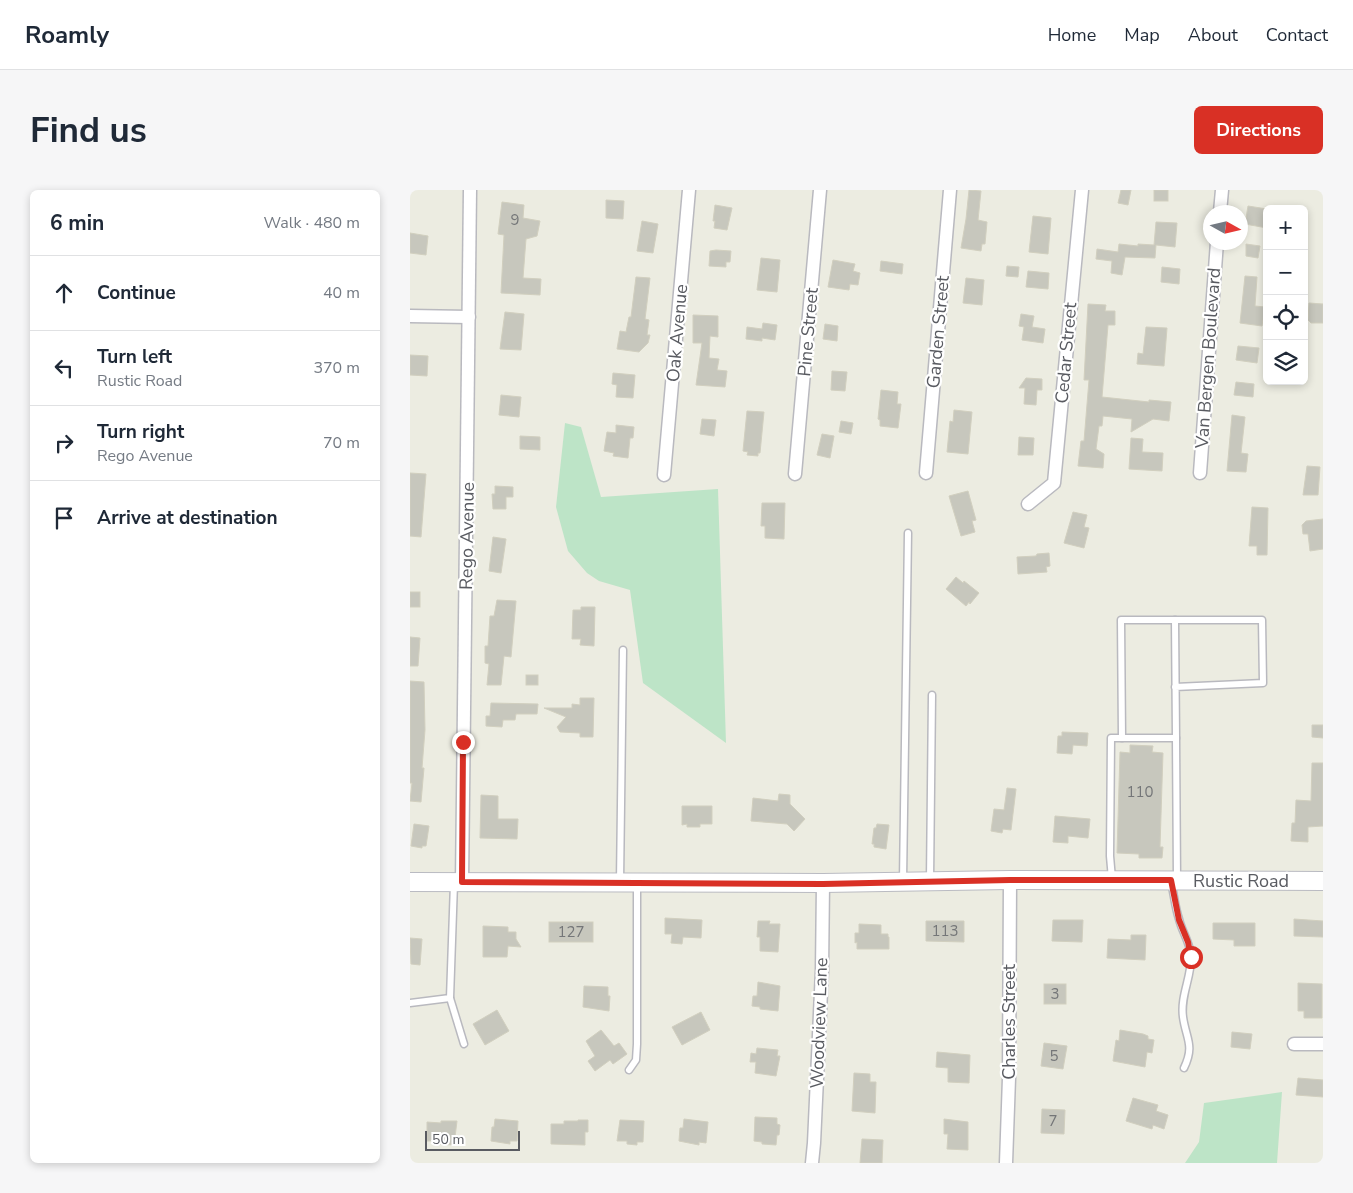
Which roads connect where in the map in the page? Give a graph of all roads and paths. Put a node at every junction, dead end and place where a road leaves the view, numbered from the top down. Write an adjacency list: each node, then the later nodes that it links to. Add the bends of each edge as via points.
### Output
1 (470, 190): 10 (street, Rego Avenue)
2 (689, 190): 14 (street, Oak Avenue)
3 (820, 190): 13 (street, Pine Street)
4 (950, 190): 11 (street, Garden Street)
5 (1082, 190): 15 (street, Cedar Street, via 1054,483)
6 (1222, 190): 7 (street)
7 (1221, 205)
8 (1216, 250): 12 (street, Van Bergen Boulevard)
9 (410, 316): 10 (street)
10 (469, 316): 28 (street, Rego Avenue)
11 (926, 473)
12 (1200, 473)
13 (795, 474)
14 (664, 475)
15 (1028, 504)
16 (908, 533): 29 (lane)
17 (1175, 620): 19 (lane); 19 (lane, via 1262,620 1263,683); 21 (lane, via 1122,620)
18 (623, 650): 31 (lane)
19 (1175, 687): 22 (lane)
20 (932, 695): 30 (lane)
21 (1122, 738): 22 (lane); 24 (lane, via 1111,738)
22 (1176, 738): 25 (lane)
23 (1010, 880): 24 (street, Rustic Road); 30 (street, Rustic Road); 41 (street, Charles Street)
24 (1112, 880): 25 (street, Rustic Road)
25 (1174, 880): 26 (street, Rustic Road); 38 (lane, via 1179,920 1191,957 1183,1002 1190,1056)
26 (1323, 881)
27 (410, 882): 28 (street, Rustic Road)
28 (458, 882): 31 (street, Rustic Road); 33 (lane)
29 (903, 882): 30 (street, Rustic Road); 32 (street, Rustic Road)
30 (930, 882)
31 (628, 883): 32 (street, Rustic Road); 39 (lane, via 637,1044 636,1060)
32 (823, 884): 40 (street, Woodview Lane, via 822,980)
33 (450, 998): 34 (lane); 35 (lane)
34 (410, 1003)
35 (464, 1044)
36 (1294, 1044): 37 (street)
37 (1323, 1044)
38 (1184, 1068)
39 (629, 1070)
40 (812, 1163)
41 (1006, 1163)

